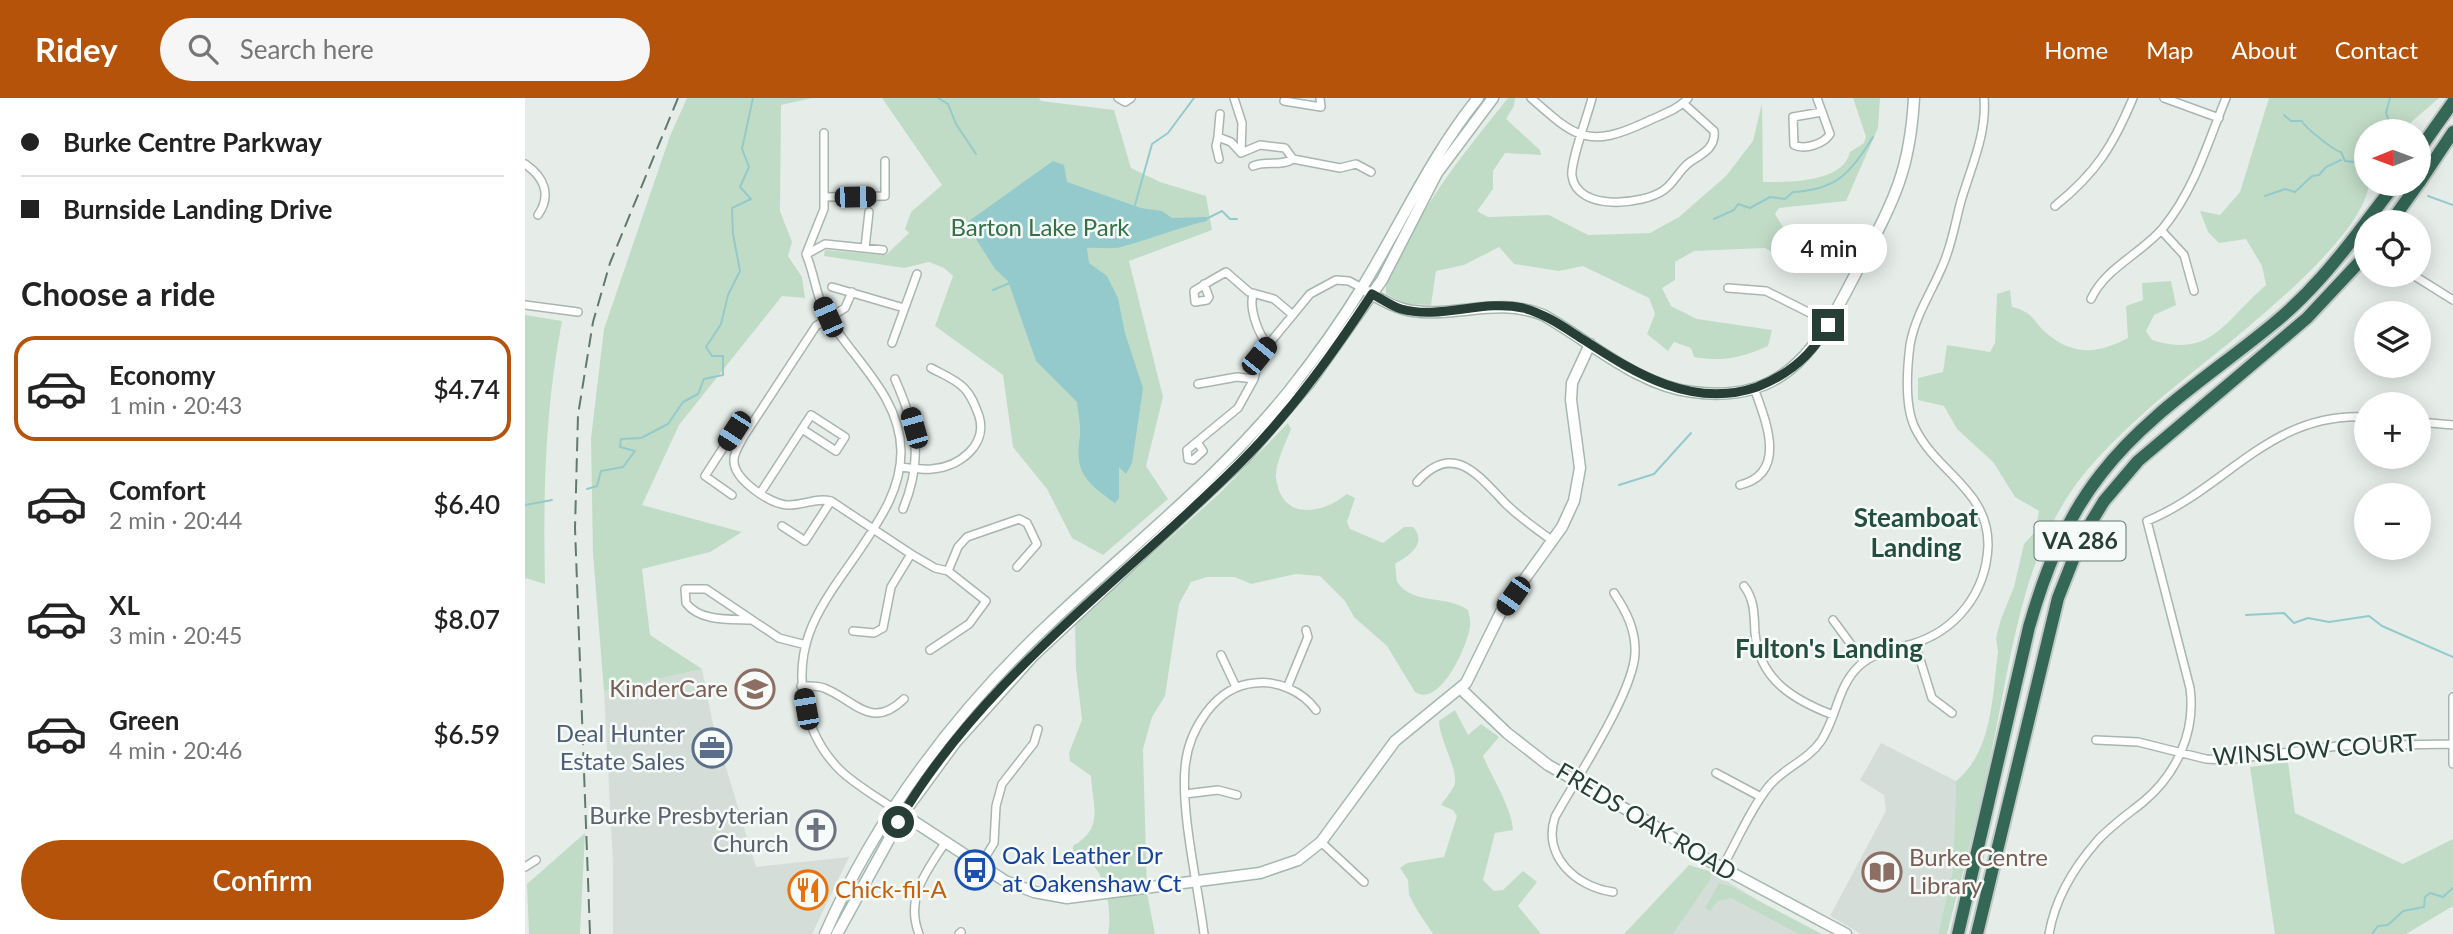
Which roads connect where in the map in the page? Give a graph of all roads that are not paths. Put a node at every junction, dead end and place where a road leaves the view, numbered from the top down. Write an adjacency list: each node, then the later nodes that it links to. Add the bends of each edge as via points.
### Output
1 (1118, 98): 2 (street, via 1125,102)
2 (1131, 98)
3 (1234, 98): 26 (street, via 1243,123)
4 (1320, 98): 15 (street, via 1321,107)
5 (1478, 98): 48 (street, via 1436,155)
6 (1493, 98): 53 (street, via 1437,173)
7 (1531, 98): 24 (street, via 1564,127)
8 (1592, 98): 24 (street)
9 (1817, 98): 18 (street)
10 (1915, 98): 61 (street, via 1902,181)
11 (1984, 98): 96 (street, via 1983,131 1948,253 1912,335 1909,398 1919,435 1979,505 1987,554 1981,581 1964,611 1945,628)
12 (2133, 98): 35 (street, via 2102,161)
13 (2164, 98): 20 (street)
14 (2226, 98): 20 (street)
15 (1284, 101)
16 (1686, 101): 24 (street, via 1617,135); 24 (street, via 1711,127 1714,140 1667,188 1652,196 1598,202 1581,194 1572,172)
17 (2453, 102): 23 (highway)
18 (1822, 112): 18 (street, via 1828,138 1808,146 1794,145 1793,117)
19 (1220, 114): 25 (street)
20 (2219, 118): 38 (street, via 2190,188)
21 (2453, 132): 31 (highway)
22 (824, 133): 34 (street)
23 (2431, 133)
24 (1583, 135)
25 (1218, 137): 26 (street); 27 (street)
26 (1241, 153): 28 (street, via 1260,145 1285,148)
27 (1219, 159)
28 (1293, 159): 32 (street, via 1286,164 1263,161); 33 (street, via 1340,168 1356,164)
29 (885, 160): 34 (street, via 885,196)
30 (525, 164): 37 (street, via 544,187 546,199)
31 (2431, 164)
32 (1253, 166)
33 (1371, 172)
34 (825, 197): 42 (street, via 822,218)
35 (2055, 206)
36 (869, 212): 40 (street)
37 (538, 215)
38 (2161, 230): 50 (street, via 2184,255); 54 (street, via 2099,283)
39 (2354, 240): 136 (highway, VA 286, via 2276,322 2127,444 2073,514 2043,577 2029,627)
40 (865, 248): 41 (street); 42 (street, via 825,244)
41 (883, 250)
42 (806, 254): 60 (street)
43 (2354, 269): 137 (highway, VA 286, via 2307,318 2138,461 2082,537 2058,598)
44 (917, 274): 57 (street)
45 (1204, 284): 52 (street, via 1226,272)
46 (2431, 286): 55 (street)
47 (832, 287): 51 (street)
48 (1362, 288): 53 (street); 59 (street, via 1349,281 1330,281 1310,294); 120 (street, via 1322,347 1251,435 1023,650 953,729)
49 (1728, 288): 61 (street, via 1766,291)
50 (2194, 291)
51 (852, 292): 57 (street); 60 (street, via 845,307)
52 (1253, 294): 59 (street, via 1274,299); 63 (street, via 1251,306)
53 (1372, 294): 64 (street, via 1414,311 1498,305 1522,308 1543,315); 121 (street, via 1342,340 1268,433 1212,491 1034,654 955,743)
54 (2091, 299)
55 (2453, 300)
56 (525, 305): 58 (street)
57 (904, 308): 62 (street)
58 (578, 312)
59 (1293, 315): 63 (street)
60 (828, 317): 74 (street, via 816,326); 76 (street, via 888,401 898,427)
61 (1830, 323): 69 (street, via 1805,357)
62 (891, 343)
63 (1268, 344): 67 (street, via 1255,364)
64 (1591, 344): 69 (street, via 1673,388 1716,393); 86 (street, via 1571,392 1580,450 1578,486 1569,515)
65 (931, 368): 77 (street, via 965,389 973,400 981,432 974,449 965,456 933,469)
66 (895, 379): 77 (street, via 914,428)
67 (1254, 379): 68 (street, via 1237,377); 75 (street, via 1231,415)
68 (1198, 384)
69 (1754, 388): 79 (street, via 1769,431 1770,454 1756,478)
70 (2354, 417): 113 (street, via 2294,428 2147,521 2190,688 2189,725)
71 (2431, 423): 72 (street)
72 (2453, 425)
73 (802, 429): 73 (street, via 811,415 845,437 836,451); 80 (street)
74 (744, 436): 80 (street, via 734,465 741,479); 81 (street, via 734,431 705,475)
75 (1197, 442)
76 (900, 467): 77 (street); 85 (street, via 891,498)
77 (915, 468): 83 (street)
78 (1417, 482): 86 (street, via 1440,465 1467,466)
79 (1740, 485)
80 (761, 492): 82 (street, via 784,505)
81 (732, 495)
82 (831, 501): 84 (street, via 805,541); 85 (street)
83 (903, 509)
84 (782, 526)
85 (874, 528): 87 (street); 97 (street, via 818,615)
86 (1553, 541): 104 (street, via 1501,612)
87 (911, 554): 89 (street); 95 (street, via 891,587 883,628 874,633)
88 (1017, 567): 89 (street, via 1037,544 1027,523 1019,519 967,537)
89 (948, 571): 98 (street, via 986,601 969,624)
90 (1744, 586): 109 (street, via 1752,599 1759,653 1768,673 1789,695)
91 (1614, 593): 116 (street, via 1633,633 1633,670)
92 (752, 620): 92 (street, via 706,589 685,589 686,603 693,611 713,618); 97 (street, via 779,638)
93 (1833, 620): 100 (street)
94 (1306, 630): 103 (street, via 1308,637)
95 (853, 632)
96 (1915, 643): 100 (street); 108 (street, via 1932,698)
97 (806, 645): 101 (street)
98 (930, 650)
99 (1221, 655): 102 (street)
100 (1864, 662): 109 (street, via 1846,683)
101 (801, 686): 106 (street, via 826,689 868,712 887,710); 120 (street, via 811,723 832,760 853,781)
102 (1236, 687): 103 (street, via 1265,682); 117 (street, via 1213,704 1194,733 1185,765)
103 (1287, 688): 107 (street, via 1309,700)
104 (1461, 688): 116 (street, FREDS OAK ROAD, via 1527,750); 122 (street, via 1395,741)
105 (2453, 697): 112 (street)
106 (904, 699)
107 (1316, 710)
108 (1952, 713)
109 (1833, 715): 119 (street, via 1817,747 1779,775)
110 (1038, 729): 125 (street, via 1034,743 1002,784 994,843)
111 (2096, 740): 113 (street, WINSLOW COURT, via 2138,742)
112 (2452, 744): 113 (street, WINSLOW COURT, via 2338,746 2226,760); 114 (street)
113 (2180, 752): 138 (street, via 2157,789 2082,860 2059,901)
114 (2453, 764)
115 (1716, 773): 119 (street)
116 (1575, 780): 127 (street, FREDS OAK ROAD); 130 (street, via 1552,825 1554,851 1563,866 1591,887)
117 (1185, 794): 118 (street, via 1218,790); 128 (street)
118 (1237, 794)
119 (1761, 797): 127 (street)
120 (893, 808): 121 (street); 131 (street)
121 (903, 814): 123 (street); 132 (street)
122 (1321, 842): 128 (street, via 1278,869); 129 (street)
123 (945, 843): 125 (street); 133 (street, via 915,897)
124 (536, 860): 126 (street)
125 (980, 866): 128 (street, via 1013,885 1067,898)
126 (525, 867)
127 (1722, 868): 135 (street, FREDS OAK ROAD)
128 (1197, 882): 134 (street)
129 (1364, 882)
130 (1613, 892)
131 (825, 934)
132 (837, 934)
133 (919, 934)
134 (1204, 934)
135 (1846, 934)
136 (1958, 934)
137 (1977, 934)
138 (2049, 934)

